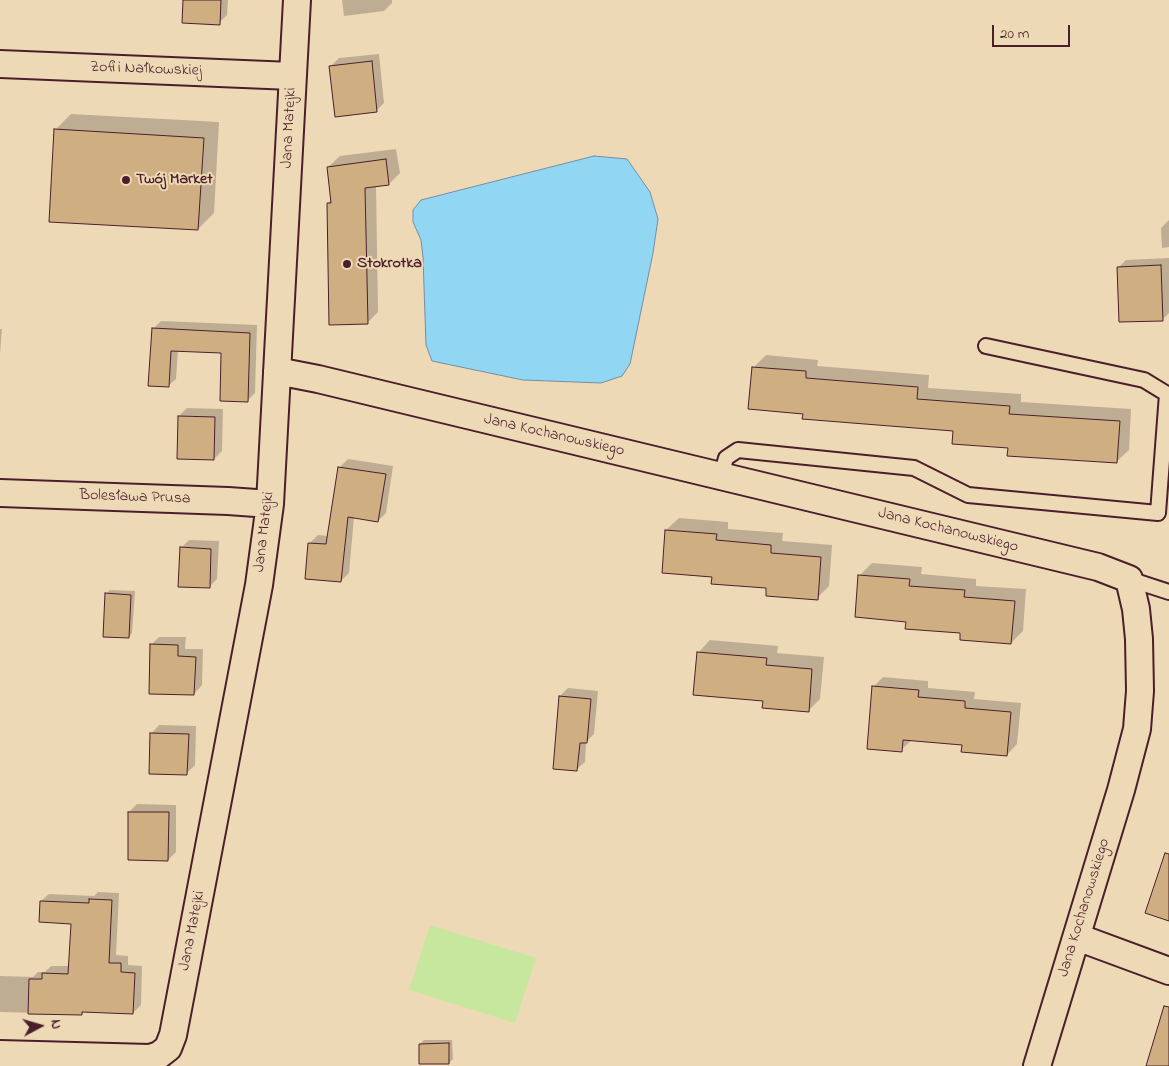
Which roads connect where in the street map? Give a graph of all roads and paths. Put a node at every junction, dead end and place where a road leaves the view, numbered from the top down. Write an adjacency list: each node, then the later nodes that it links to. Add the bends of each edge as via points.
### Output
1 (297, 0): 3 (street, Jana Matejki)
2 (0, 64): 3 (street, Zofii Nałkowskiej)
3 (292, 76): 5 (street, Jana Matejki)
4 (986, 346): 6 (lane, via 1144,380 1167,394 1158,513 968,495 914,468 738,450 726,458)
5 (277, 371): 6 (street, Jana Kochanowskiego); 8 (street, Jana Matejki)
6 (721, 476): 9 (street, Jana Kochanowskiego, via 1098,566)
7 (0, 493): 8 (street, Bolesława Prusa)
8 (270, 504): 13 (street, Jana Matejki, via 259,585 168,1048 150,1058)
9 (1129, 579): 10 (lane); 11 (street, Jana Kochanowskiego, via 1139,639 1137,729)
10 (1169, 592)
11 (1077, 937): 12 (street); 14 (street, Jana Kochanowskiego)
12 (1169, 971)
13 (0, 1054)
14 (1037, 1066)

